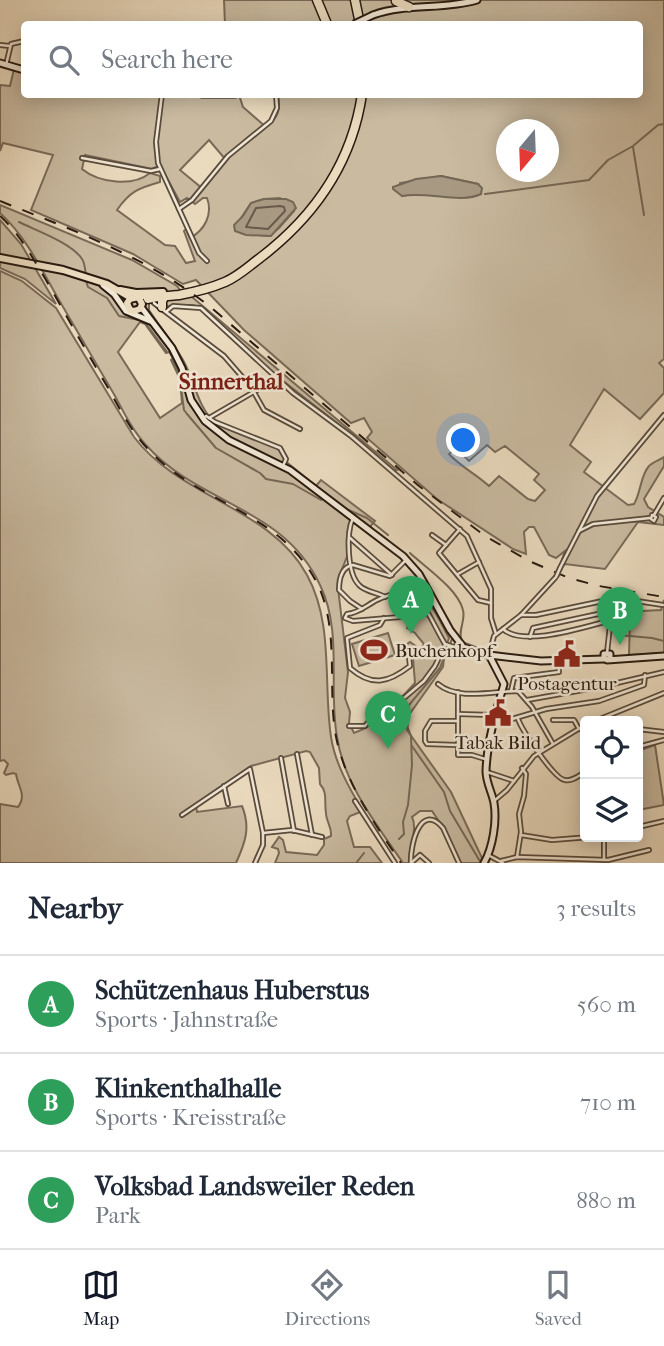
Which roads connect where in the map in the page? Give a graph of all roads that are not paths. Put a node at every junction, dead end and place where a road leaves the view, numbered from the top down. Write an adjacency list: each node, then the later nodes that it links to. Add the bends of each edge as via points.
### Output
1 (317, 0): 6 (highway)
2 (355, 0): 7 (highway)
3 (477, 0): 5 (main road)
4 (397, 3): 5 (highway); 8 (main road, bridge)
5 (409, 6)
6 (326, 21)
7 (359, 21)
8 (360, 21)
9 (21, 42): 11 (street)
10 (0, 45): 11 (street)
11 (10, 46): 12 (street)
12 (3, 64): 13 (main road)
13 (21, 69)
14 (162, 98): 18 (street, via 156,142)
15 (276, 98): 19 (street, via 271,121 228,156)
16 (361, 98): 24 (highway, via 343,160 304,220 235,277)
17 (82, 158): 18 (street)
18 (160, 169): 19 (street)
19 (179, 209): 21 (street)
20 (0, 258): 22 (main road)
21 (206, 261)
22 (98, 282): 23 (main road); 24 (main road, via 122,295); 25 (main road, via 126,311)
23 (115, 288): 24 (main road); 24 (main road)
24 (150, 302): 25 (main road); 25 (main road, via 144,307); 26 (street, via 201,308); 27 (street, via 224,356)
25 (150, 319): 30 (main road, via 182,368 195,408 210,426)
26 (277, 379): 27 (street); 37 (street)
27 (254, 392): 29 (street, via 264,410); 30 (street, via 208,417 280,448)
28 (664, 415): 34 (street, via 601,491)
29 (300, 429)
30 (284, 466): 32 (main road)
31 (664, 498): 33 (street)
32 (353, 517): 40 (street); 42 (main road)
33 (653, 517): 35 (street); 36 (street)
34 (585, 519): 36 (street); 38 (street)
35 (664, 521)
36 (593, 524): 38 (street)
37 (460, 529): 41 (street); 43 (street)
38 (579, 531): 53 (street, bridge, via 556,577)
39 (432, 535): 41 (street)
40 (350, 538): 44 (street); 46 (street)
41 (446, 545): 45 (street, via 439,554)
42 (406, 560): 46 (street); 60 (main road, via 422,578)
43 (480, 562): 45 (street); 49 (street, via 491,589)
44 (351, 565): 46 (street); 47 (street, via 359,586); 51 (street, via 341,575 340,590)
45 (458, 574): 49 (street, via 478,600)
46 (392, 575)
47 (384, 597): 51 (street); 61 (street, via 403,593 415,598)
48 (613, 598): 50 (street); 52 (street); 53 (street)
49 (491, 603): 58 (street)
50 (663, 605)
51 (362, 609): 55 (street, via 345,615 348,621)
52 (612, 611): 56 (street); 59 (street, via 533,628)
53 (521, 615): 57 (street)
54 (400, 617): 55 (street)
55 (384, 618): 62 (street, via 380,625 347,638 350,668 380,682 410,666)
56 (612, 620): 59 (street); 65 (street)
57 (503, 629): 58 (street); 59 (street)
58 (496, 634): 63 (street)
59 (530, 637)
60 (460, 644): 61 (street); 63 (main road)
61 (448, 645): 82 (street, via 414,690 378,711 365,726)
62 (403, 651)
63 (489, 655): 66 (main road); 72 (main road, via 504,680)
64 (664, 656): 65 (main road)
65 (607, 657): 66 (main road)
66 (558, 660): 70 (street, via 559,673 513,679)
67 (664, 672): 68 (street)
68 (645, 676): 74 (street); 75 (street, via 644,685 601,700)
69 (438, 684): 71 (street)
70 (511, 691): 72 (street); 74 (street, via 520,692)
71 (458, 692): 72 (street); 76 (street)
72 (502, 693): 77 (main road)
73 (664, 693): 78 (street)
74 (527, 700): 75 (street)
75 (535, 713): 79 (street); 87 (street)
76 (458, 714): 77 (street); 81 (street)
77 (495, 716): 79 (street); 93 (main road)
78 (607, 716)
79 (518, 717): 90 (street)
80 (553, 720): 83 (street, via 570,719)
81 (457, 721): 88 (street); 88 (street, via 430,721 425,741)
82 (349, 726)
83 (579, 729): 87 (street)
84 (643, 730): 85 (street)
85 (664, 732)
86 (664, 740): 89 (street)
87 (553, 744): 90 (street)
88 (457, 745): 93 (street, via 458,755)
89 (643, 746)
90 (538, 753): 94 (street); 96 (street, via 563,780)
91 (297, 754): 107 (street)
92 (281, 758): 105 (street)
93 (488, 760): 95 (main road)
94 (522, 768): 97 (street); 108 (street, via 526,776 519,814)
95 (486, 772): 97 (street); 100 (main road)
96 (580, 775)
97 (514, 781): 100 (street)
98 (224, 786): 101 (street); 102 (street); 106 (street, via 250,768)
99 (355, 801): 118 (street)
100 (494, 801): 113 (main road)
101 (228, 804)
102 (182, 815)
103 (664, 821): 104 (street)
104 (643, 826)
105 (294, 831): 106 (street); 107 (street)
106 (263, 833): 117 (street)
107 (312, 835): 109 (street)
108 (521, 835): 110 (street, via 552,840); 114 (street)
109 (321, 837)
110 (580, 838)
111 (605, 842): 115 (street)
112 (649, 850): 115 (street)
113 (488, 855): 116 (street); 122 (main road)
114 (517, 857): 115 (street); 116 (street)
115 (607, 861)
116 (502, 862)
117 (255, 863)
118 (394, 863)
119 (411, 863): 120 (street, via 420,855); 121 (street, via 418,827 431,820 443,828)
120 (429, 863)
121 (459, 863)
122 (484, 863)

